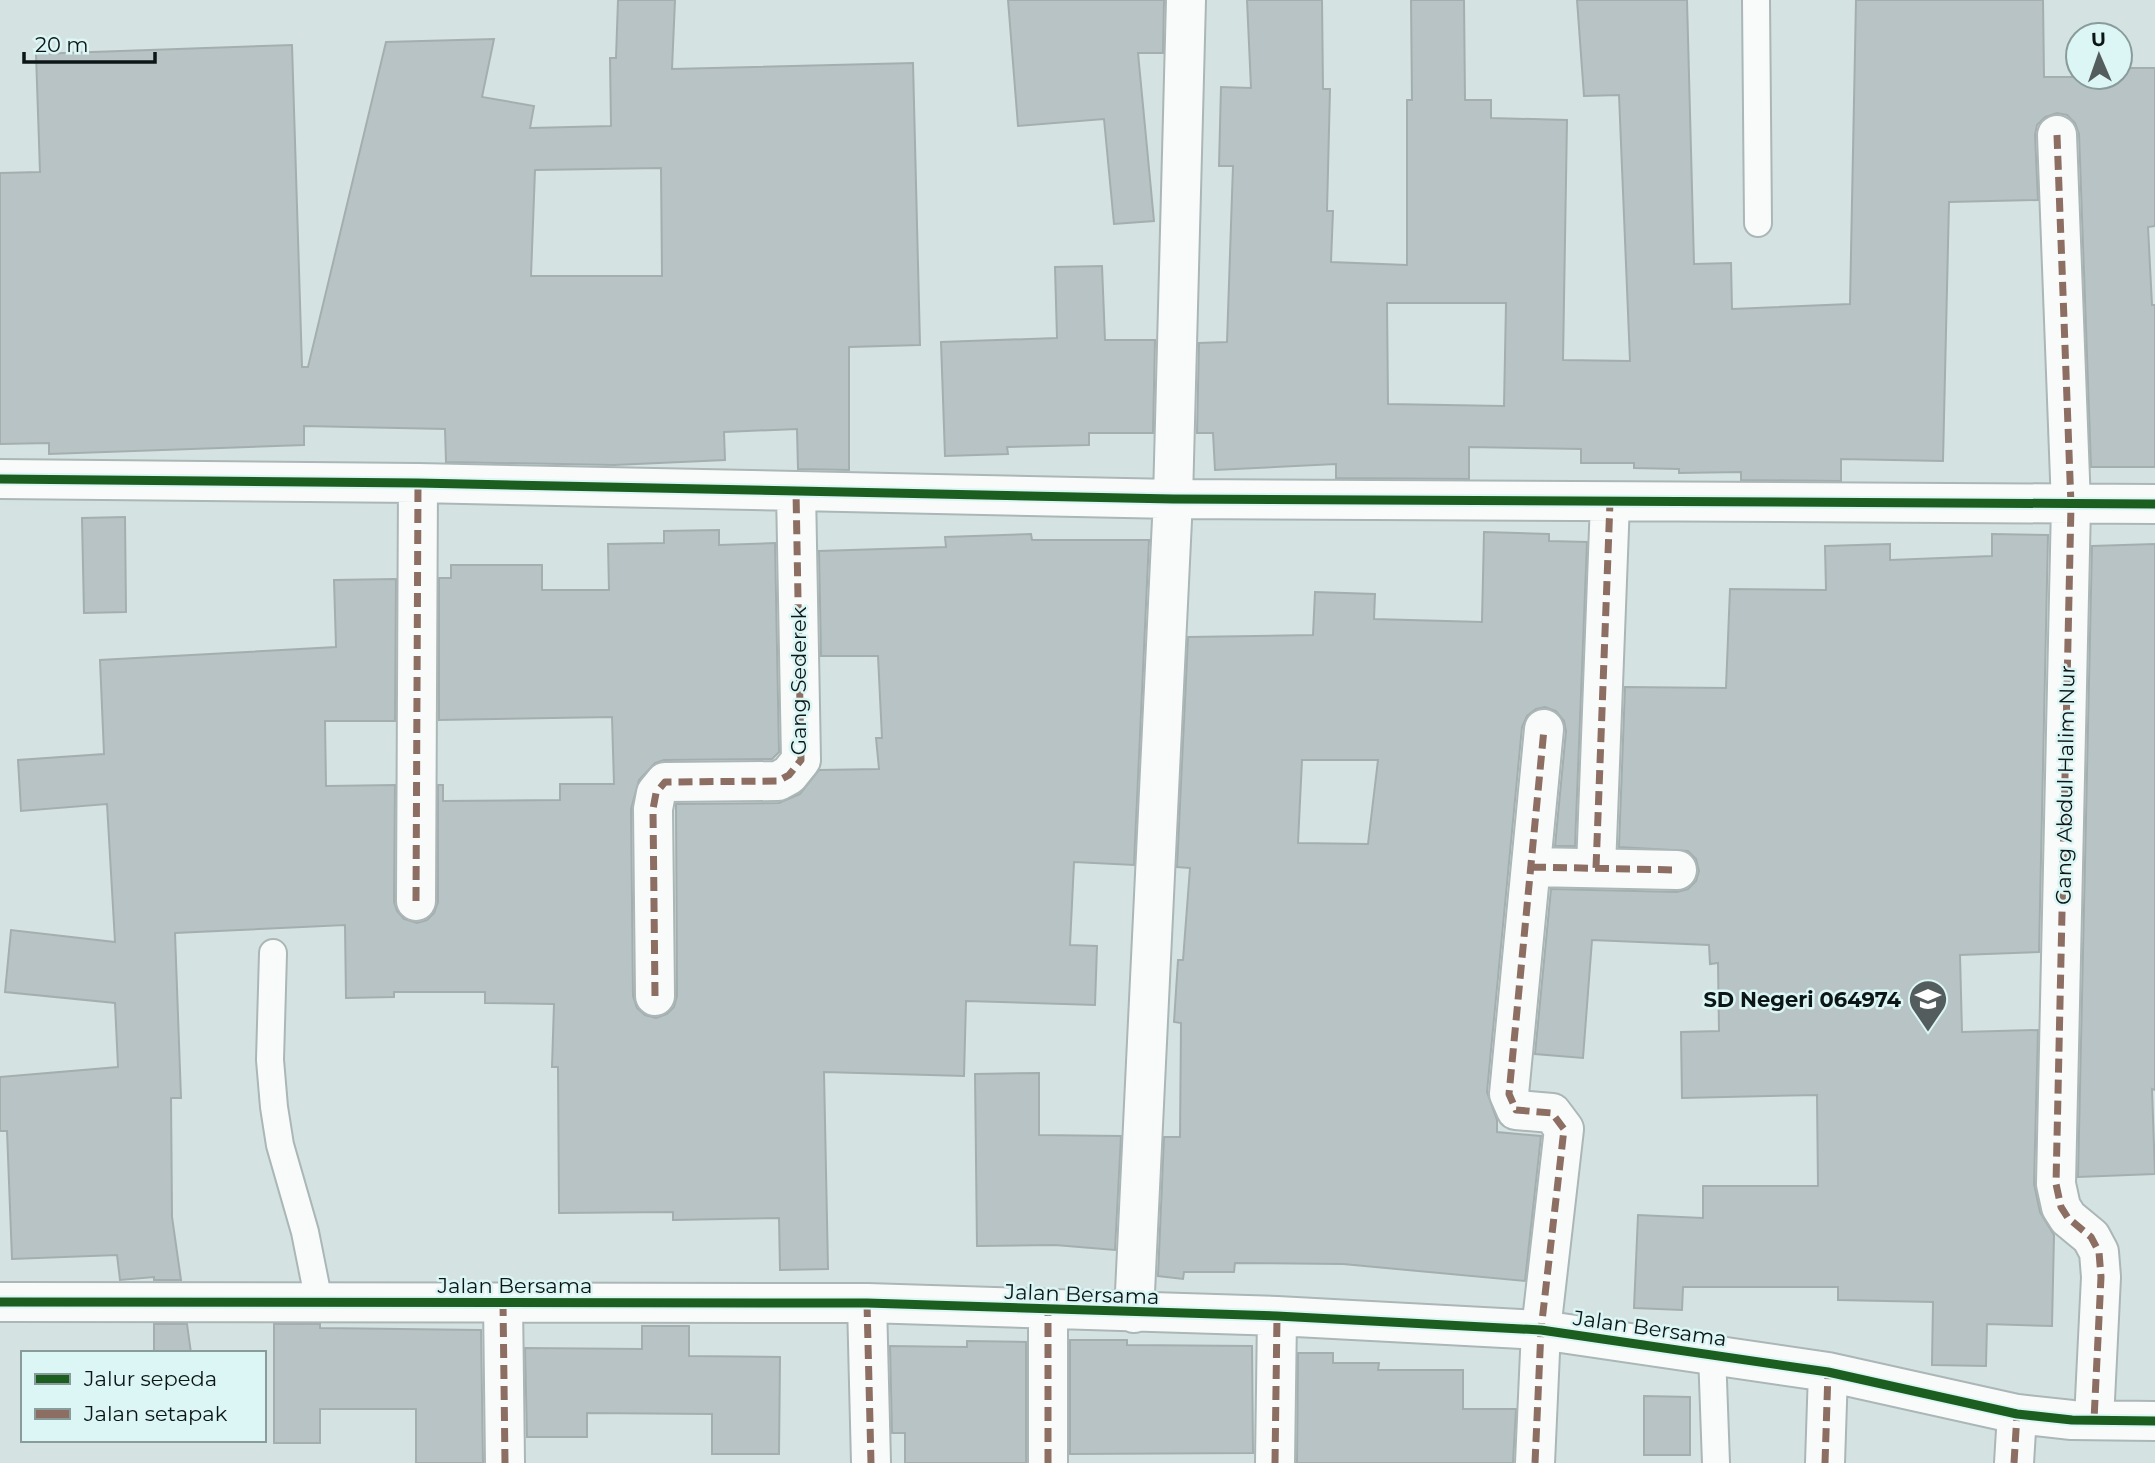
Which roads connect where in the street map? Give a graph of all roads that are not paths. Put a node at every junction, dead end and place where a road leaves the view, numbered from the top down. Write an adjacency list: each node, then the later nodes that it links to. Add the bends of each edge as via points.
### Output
1 (1186, 0): 8 (street)
2 (1756, 0): 4 (lane)
3 (2057, 135): 11 (street, Gang Abdul Halim Nur)
4 (1758, 223)
5 (0, 479): 6 (street)
6 (418, 483): 7 (street); 16 (street)
7 (796, 491): 8 (street); 18 (street, Gang Sederek, via 801,760 778,781 665,782 658,787 653,809)
8 (1173, 499): 9 (street); 24 (street)
9 (1610, 502): 11 (street); 14 (street)
10 (2155, 504): 11 (street)
11 (2071, 505): 30 (street, Gang Abdul Halim Nur, via 2056,1184 2061,1207 2091,1237 2099,1252)
12 (1544, 729): 13 (street)
13 (1532, 867): 14 (street); 26 (street, via 1508,1094 1516,1110 1552,1113 1563,1129)
14 (1596, 868): 15 (street)
15 (1676, 870)
16 (416, 901)
17 (273, 953): 20 (lane, via 270,1060 274,1107)
18 (655, 996)
19 (0, 1302): 20 (street, Jalan Bersama)
20 (319, 1302): 21 (street, Jalan Bersama)
21 (503, 1302): 22 (street, Jalan Bersama); 32 (street)
22 (867, 1303): 23 (street, Jalan Bersama); 33 (street)
23 (1048, 1310): 24 (street, Jalan Bersama); 34 (street)
24 (1134, 1314): 25 (street, Jalan Bersama)
25 (1277, 1317): 26 (street, Jalan Bersama); 35 (street)
26 (1541, 1330): 27 (street, Jalan Bersama); 36 (street)
27 (1712, 1353): 28 (street, Jalan Bersama); 37 (lane)
28 (1828, 1372): 29 (street, Jalan Bersama); 38 (street)
29 (2017, 1413): 30 (street, Jalan Bersama); 39 (street)
30 (2094, 1420): 31 (street, Jalan Bersama)
31 (2155, 1420)
32 (505, 1463)
33 (871, 1463)
34 (1048, 1463)
35 (1275, 1463)
36 (1535, 1463)
37 (1716, 1463)
38 (1825, 1463)
39 (2014, 1463)

